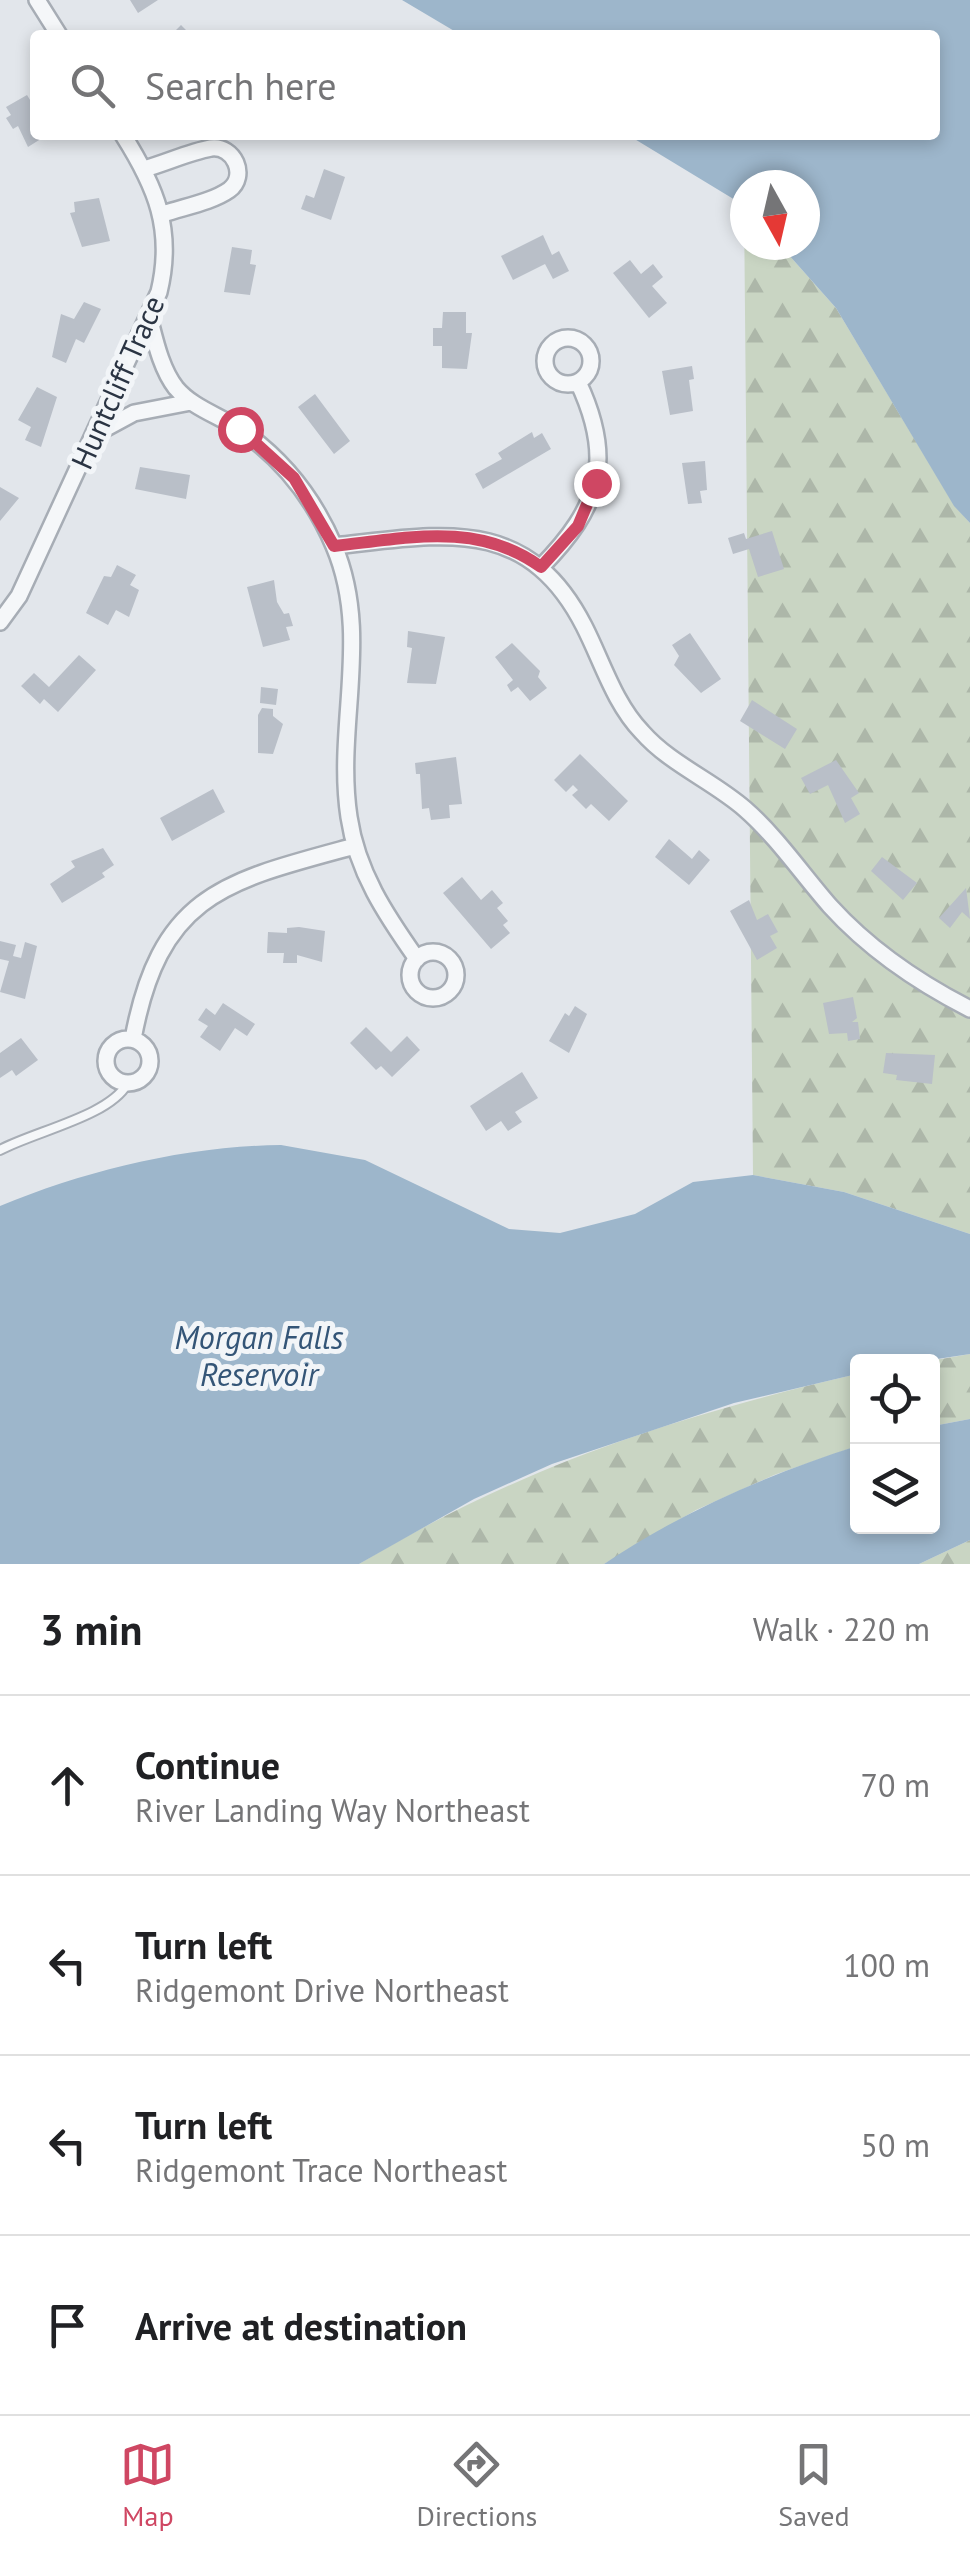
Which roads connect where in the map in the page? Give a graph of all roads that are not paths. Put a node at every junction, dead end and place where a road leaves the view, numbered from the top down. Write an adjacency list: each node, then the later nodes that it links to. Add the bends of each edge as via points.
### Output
1 (37, 0): 2 (street)
2 (57, 30)
3 (126, 140): 4 (street, Huntcliff Trace)
4 (144, 169): 5 (street, Huntcliff Trace); 5 (street, via 213,148 237,162 230,189)
5 (163, 214): 6 (street, Huntcliff Trace, via 166,266)
6 (149, 317): 8 (street, via 169,375); 9 (street, Huntcliff Trace)
7 (578, 382): 11 (street, via 598,434 596,483 578,526)
8 (191, 402): 9 (street, via 134,412); 10 (street, via 240,429 280,462)
9 (93, 436): 12 (street, Huntcliff Trace)
10 (334, 546): 11 (street, via 467,535 506,546); 13 (street, via 355,634 346,785)
11 (541, 567): 15 (street, via 570,600 641,732 747,811 832,908 886,957)
12 (0, 622)
13 (355, 846): 14 (street, via 371,890); 16 (street, via 253,874 202,902 157,954)
14 (417, 959)
15 (970, 1009)
16 (132, 1039): 17 (street, via 146,1047 151,1060 145,1076); 17 (street, via 115,1043 106,1058 110,1075)
17 (128, 1084): 18 (lane, via 118,1100 98,1111)
18 (0, 1150)

